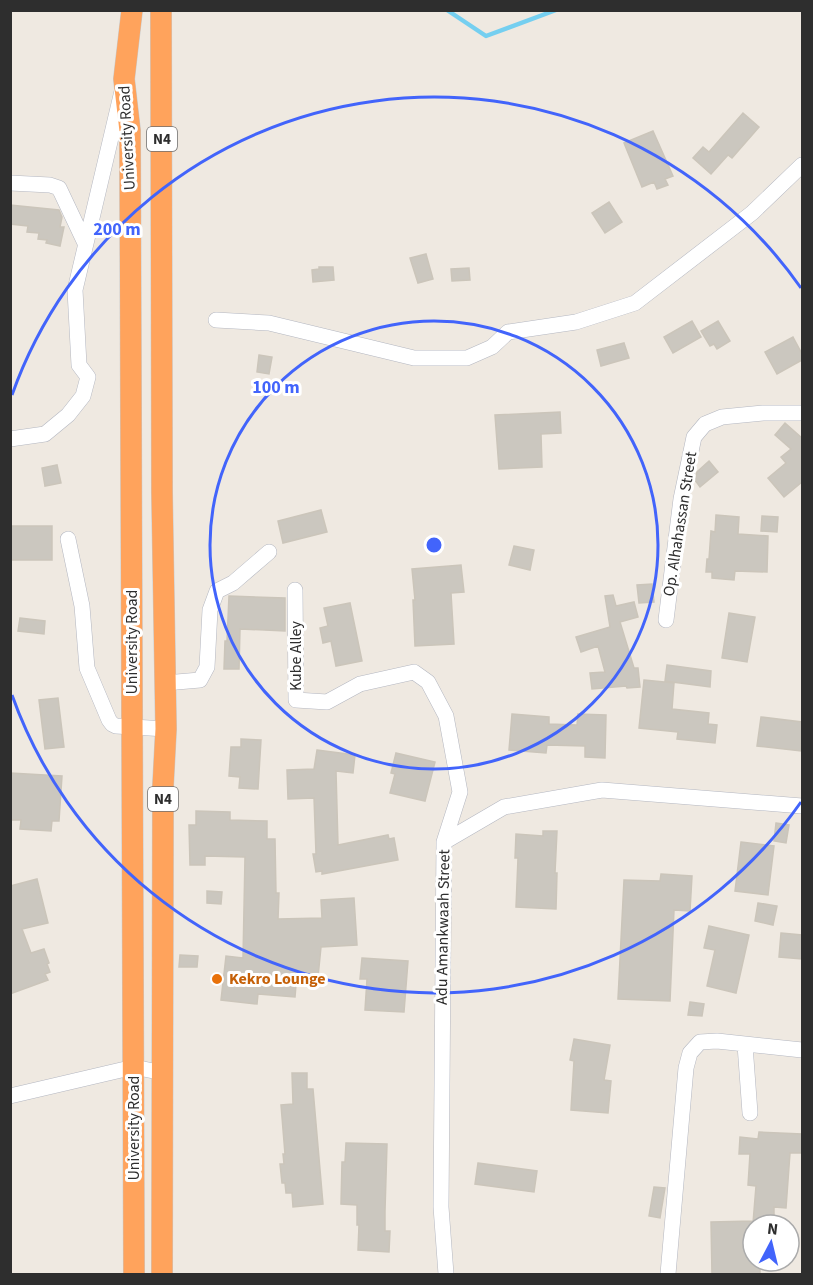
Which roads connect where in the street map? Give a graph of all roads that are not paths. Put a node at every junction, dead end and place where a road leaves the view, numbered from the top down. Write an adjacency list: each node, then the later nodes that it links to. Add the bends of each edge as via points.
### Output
1 (132, 10): 3 (highway, University Road / N4)
2 (161, 10): 14 (highway, University Road / N4)
3 (124, 79): 6 (street); 15 (highway, University Road / N4, via 130,131)
4 (802, 165): 7 (street, via 752,213 635,303 576,322 508,332 492,346 466,358 414,358 269,323)
5 (10, 183): 6 (street, via 59,188)
6 (85, 243): 9 (street, via 75,290 79,365 88,377 83,396 45,434)
7 (216, 320)
8 (802, 413): 13 (street, Op. Alhahassan Street, via 722,417 705,424 694,437 681,499)
9 (10, 439)
10 (68, 539): 15 (street, via 82,606 87,668 112,724)
11 (269, 552): 14 (street, via 233,583 217,591 210,610 207,667 201,680)
12 (295, 591): 18 (street, Kube Alley, via 296,700 327,702 360,684 414,672 428,682 446,716 460,792)
13 (666, 620)
14 (165, 682): 16 (highway, University Road / N4)
15 (132, 728): 16 (street); 21 (highway, University Road / N4)
16 (166, 729): 22 (highway, University Road / N4)
17 (802, 806): 18 (street, Adu Amankwaah Street, via 602,790 504,807)
18 (444, 842): 27 (street, Adu Amankwaah Street, via 441,1207)
19 (745, 1045): 20 (street); 24 (street); 28 (street, via 700,1042 690,1053)
20 (802, 1050)
21 (134, 1067): 22 (street); 23 (street); 25 (highway, University Road / N4)
22 (163, 1073): 26 (highway, University Road / N4)
23 (10, 1096)
24 (750, 1113)
25 (134, 1275)
26 (162, 1275)
27 (446, 1275)
28 (668, 1275)

